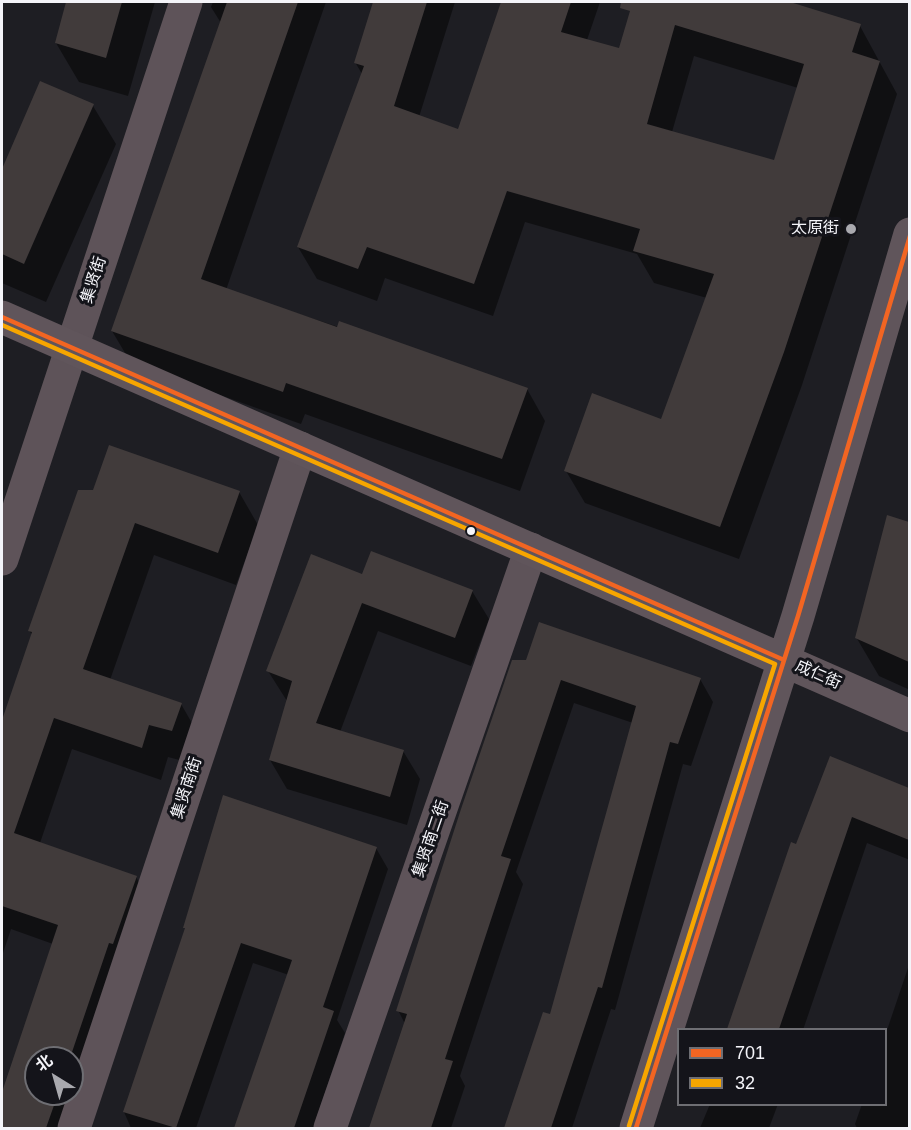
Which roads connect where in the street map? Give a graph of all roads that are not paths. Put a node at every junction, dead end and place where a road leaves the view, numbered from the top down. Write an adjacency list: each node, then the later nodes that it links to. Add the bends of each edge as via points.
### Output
1 (186, 2): 4 (street, 集贤街)
2 (909, 234): 8 (street)
3 (2, 317): 4 (street, 成仁街)
4 (71, 348): 5 (street, 成仁街); 7 (street, 集贤街)
5 (300, 448): 6 (street, 成仁街); 10 (street, 集贤南街)
6 (531, 549): 8 (street, 成仁街); 11 (street, 集贤南二街)
7 (2, 559)
8 (784, 660): 9 (street, 成仁街); 12 (street)
9 (909, 716)
10 (74, 1128)
11 (330, 1128)
12 (636, 1128)

